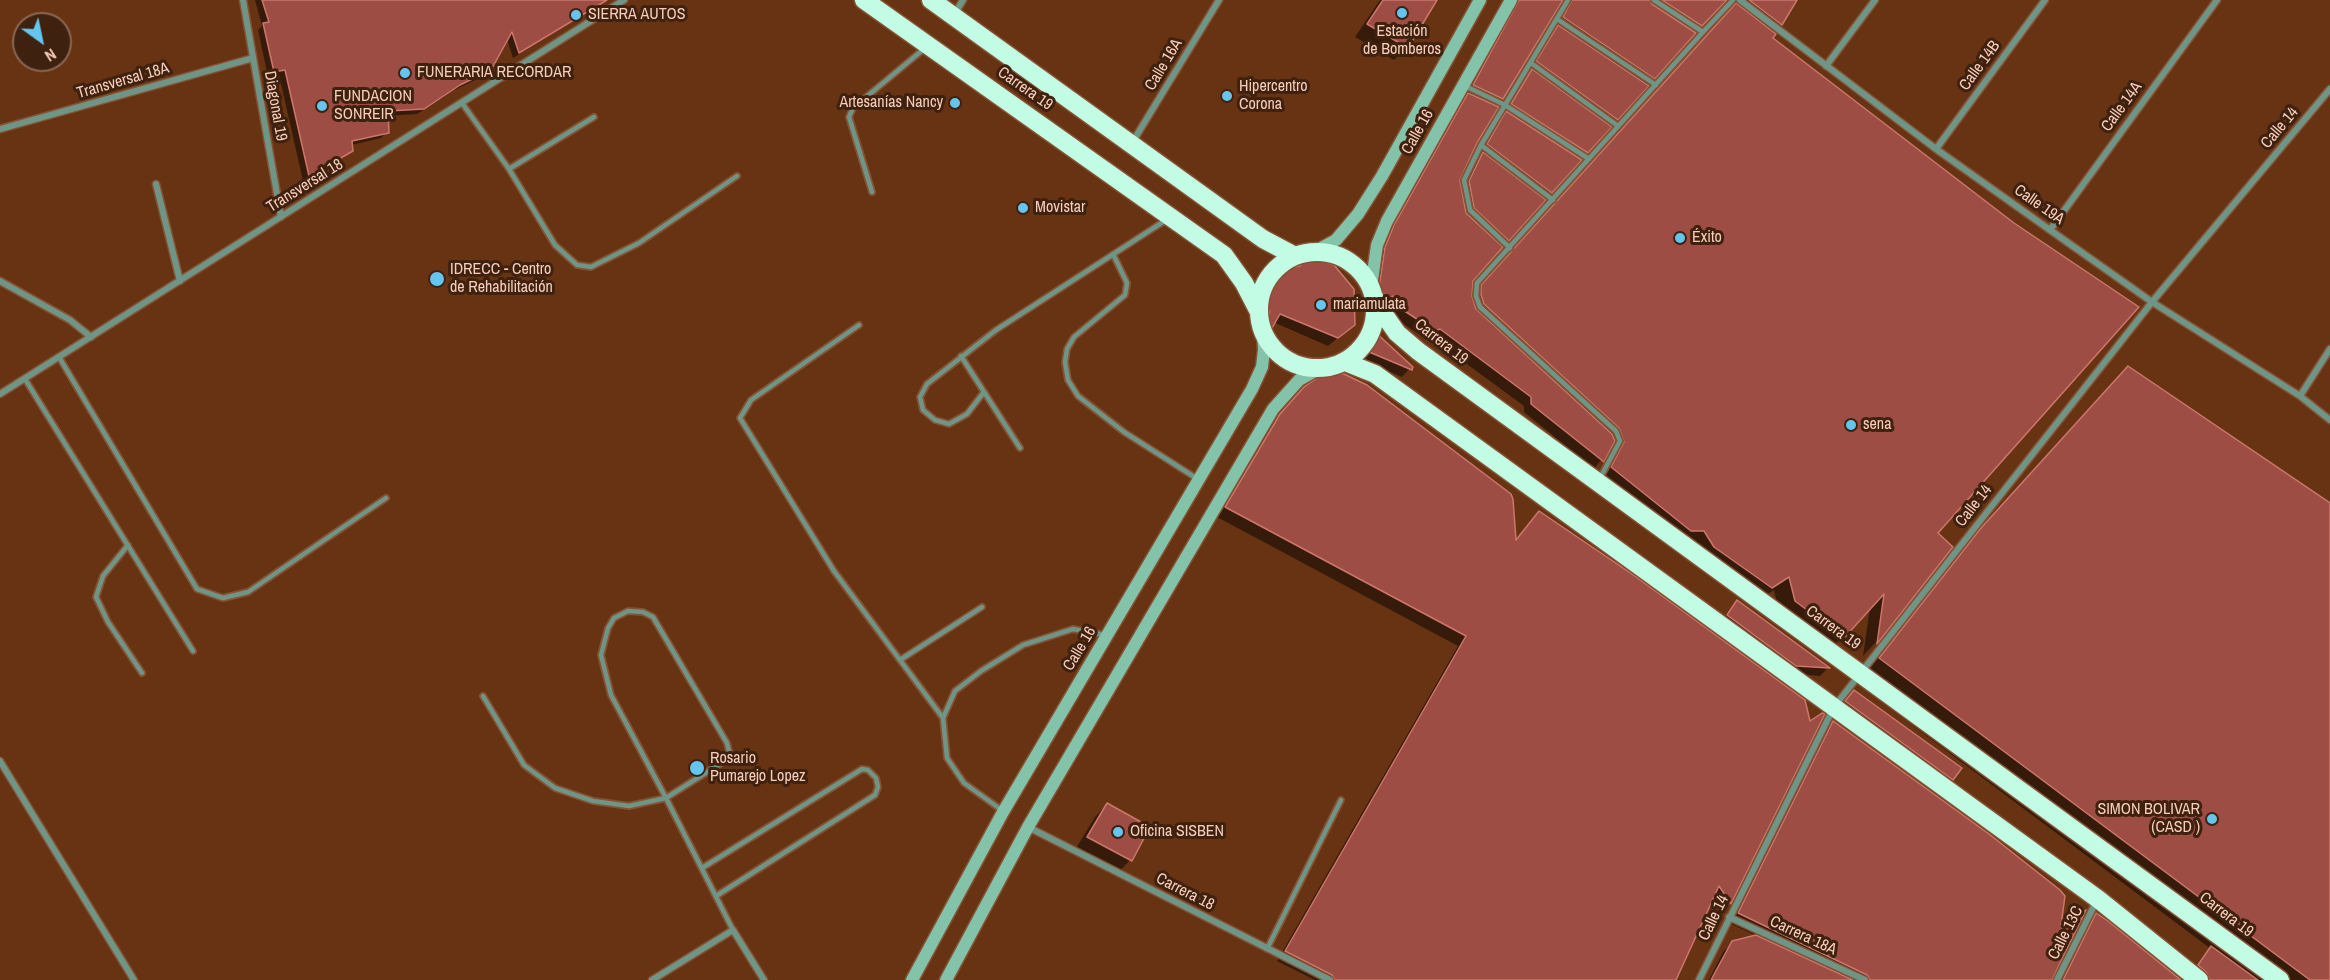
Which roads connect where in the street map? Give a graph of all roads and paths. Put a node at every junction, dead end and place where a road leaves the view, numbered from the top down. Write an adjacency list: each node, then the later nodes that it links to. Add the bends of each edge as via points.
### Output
1 (243, 0): 20 (street, Diagonal 19)
2 (624, 0): 26 (street, Transversal 18)
3 (864, 0): 19 (highway, Carrera 19)
4 (931, 0): 16 (highway, Carrera 19)
5 (963, 0): 16 (street)
6 (1219, 0): 31 (street, Calle 16A)
7 (1480, 0): 44 (main road, Calle 16, via 1358,214 1336,240)
8 (1511, 0): 23 (main road, Calle 16)
9 (1568, 0): 17 (lane)
10 (1654, 0): 18 (lane)
11 (1733, 0): 18 (lane)
12 (1740, 0): 22 (street, Calle 19A)
13 (1875, 0): 22 (street)
14 (2044, 0): 33 (street, Calle 14B)
15 (2217, 0): 42 (street, Calle 14A)
16 (953, 17): 31 (highway, Carrera 19)
17 (1557, 19): 21 (lane); 24 (lane)
18 (1702, 32): 24 (lane)
19 (929, 44): 38 (lane, via 853,108 849,117); 41 (highway, Carrera 19)
20 (254, 58): 30 (street, Transversal 18A); 40 (street, Diagonal 19)
21 (1531, 63): 27 (lane); 29 (lane)
22 (1826, 66): 33 (street, Calle 19A)
23 (1463, 85): 27 (lane); 49 (main road, Calle 16, via 1387,221 1377,245)
24 (1656, 85): 29 (lane)
25 (2330, 89): 50 (street, Calle 14)
26 (462, 103): 35 (lane); 40 (street, Transversal 18)
27 (1505, 105): 32 (lane); 34 (lane)
28 (594, 117): 35 (lane)
29 (1618, 126): 34 (lane)
30 (0, 129)
31 (1131, 145): 46 (highway, Carrera 19, via 1263,239)
32 (1481, 145): 39 (lane); 43 (lane, via 1464,180 1470,210)
33 (1936, 148): 42 (street, Calle 19A)
34 (1589, 159): 39 (lane)
35 (509, 169): 36 (lane, via 555,245 577,265 591,267 639,243)
36 (737, 176)
37 (156, 184): 47 (street)
38 (872, 192)
39 (1553, 200): 43 (lane)
40 (281, 217): 47 (street, Transversal 18)
41 (1171, 217): 45 (lane); 51 (highway, Carrera 19, via 1224,255)
42 (2050, 230): 50 (street, Calle 19A)
43 (1510, 248): 67 (lane, via 1478,284 1476,296 1480,307 1616,431 1620,441)
44 (1314, 252): 46 (highway); 49 (highway, via 1344,258 1360,270)
45 (1113, 254): 56 (lane); 66 (lane, via 1127,283 1125,295 1074,337 1066,349 1068,380 1078,396 1124,432)
46 (1295, 256): 51 (highway, via 1278,267 1265,283)
47 (180, 280): 54 (street, Transversal 18)
48 (0, 281): 54 (street, via 70,320)
49 (1373, 292): 58 (highway, via 1375,318 1368,339); 67 (highway, Carrera 19, via 1397,333 1418,351)
50 (2152, 302): 63 (street, Calle 19A); 74 (street, Calle 14)
51 (1259, 312): 53 (highway)
52 (860, 325): 73 (lane, via 751,400 740,418 834,571)
53 (1263, 332): 59 (highway, via 1281,357 1299,366); 66 (main road, Calle 16, via 1262,367)
54 (91, 337): 57 (street, Transversal 18)
55 (2330, 349): 63 (street)
56 (961, 356): 61 (lane); 61 (lane, via 927,384 920,397 923,410 935,420 949,424 967,414)
57 (59, 357): 60 (street, Transversal 18); 68 (lane, via 197,589 223,598 248,592)
58 (1345, 362): 59 (highway); 77 (highway, via 1376,374)
59 (1320, 368): 83 (main road, via 1299,380 1273,409)
60 (25, 379): 62 (street, Transversal 18); 69 (lane)
61 (984, 392): 65 (lane)
62 (0, 394)
63 (2300, 396): 64 (street, Calle 19A)
64 (2330, 420)
65 (1020, 448)
66 (1199, 480): 71 (main road, Calle 16)
67 (1598, 482): 74 (highway, Carrera 19)
68 (386, 498)
69 (128, 545): 72 (lane); 75 (lane, via 103,576 96,597)
70 (982, 607): 73 (lane)
71 (1108, 635): 78 (lane, via 1073,629 1023,645 955,691); 82 (main road, Calle 16)
72 (193, 651)
73 (900, 660): 78 (lane)
74 (1860, 672): 77 (street, Calle 14); 102 (highway, Carrera 19)
75 (142, 673)
76 (483, 696): 80 (lane, via 524,765 555,788 594,801 629,806)
77 (1834, 707): 86 (highway); 87 (street, Calle 14)
78 (944, 718): 82 (lane, via 946,758 964,783)
79 (0, 761): 91 (street)
80 (666, 798): 80 (lane, via 726,760 729,751 653,617 628,611 614,618 601,655 611,695); 84 (lane)
81 (1341, 800): 89 (lane)
82 (1003, 812): 94 (main road, Calle 16)
83 (1028, 827): 89 (street, Carrera 18); 95 (main road)
84 (702, 868): 85 (lane); 85 (lane, via 862,769 876,778 875,795)
85 (716, 896): 88 (lane)
86 (2098, 899): 100 (street, Calle 13C); 101 (highway)
87 (1729, 917): 98 (street, Calle 14); 99 (street, Carrera 18A)
88 (733, 930): 92 (street); 93 (street)
89 (1267, 949): 90 (street, Carrera 18)
90 (1313, 972): 96 (street); 97 (street, Carrera 18)
91 (134, 980)
92 (652, 980)
93 (764, 980)
94 (912, 980)
95 (946, 980)
96 (1309, 980)
97 (1330, 980)
98 (1699, 980)
99 (1865, 980)
100 (2057, 980)
101 (2199, 980)
102 (2280, 980)

